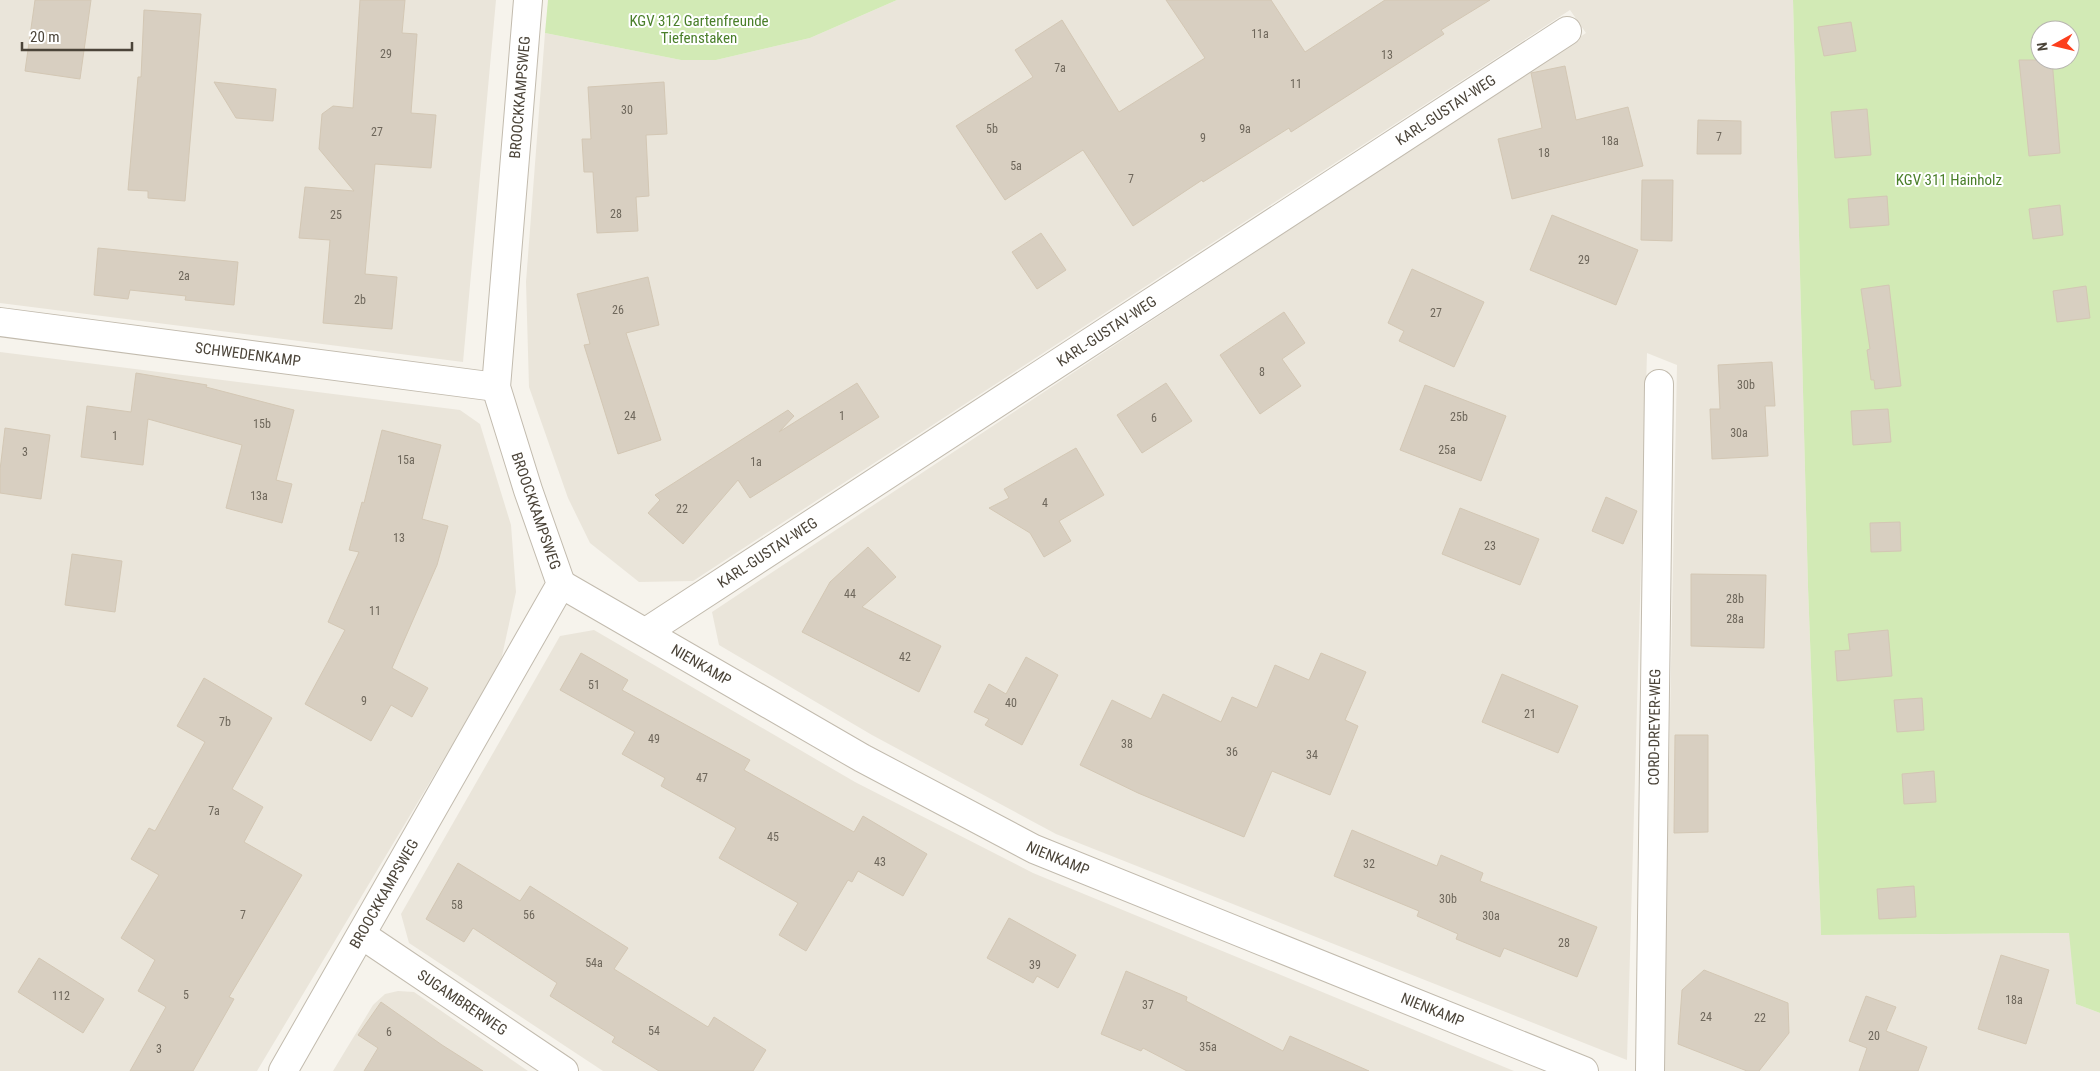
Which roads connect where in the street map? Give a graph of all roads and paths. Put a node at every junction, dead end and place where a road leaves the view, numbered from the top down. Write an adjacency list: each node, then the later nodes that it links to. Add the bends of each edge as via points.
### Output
1 (528, 0): 5 (street, BROOCKKAMPSWEG)
2 (1567, 31): 7 (street, KARL-GUSTAV-WEG)
3 (0, 322): 5 (street, SCHWEDENKAMP)
4 (1659, 384): 12 (street, CORD-DREYER-WEG)
5 (496, 387): 6 (street, BROOCKKAMPSWEG)
6 (561, 584): 7 (street, NIENKAMP); 8 (street, BROOCKKAMPSWEG)
7 (646, 632): 11 (street, NIENKAMP, via 862,758 1034,849)
8 (362, 935): 9 (street, BROOCKKAMPSWEG); 10 (street, SUGAMBRERWEG)
9 (283, 1071)
10 (564, 1071)
11 (1584, 1071)
12 (1650, 1071)

